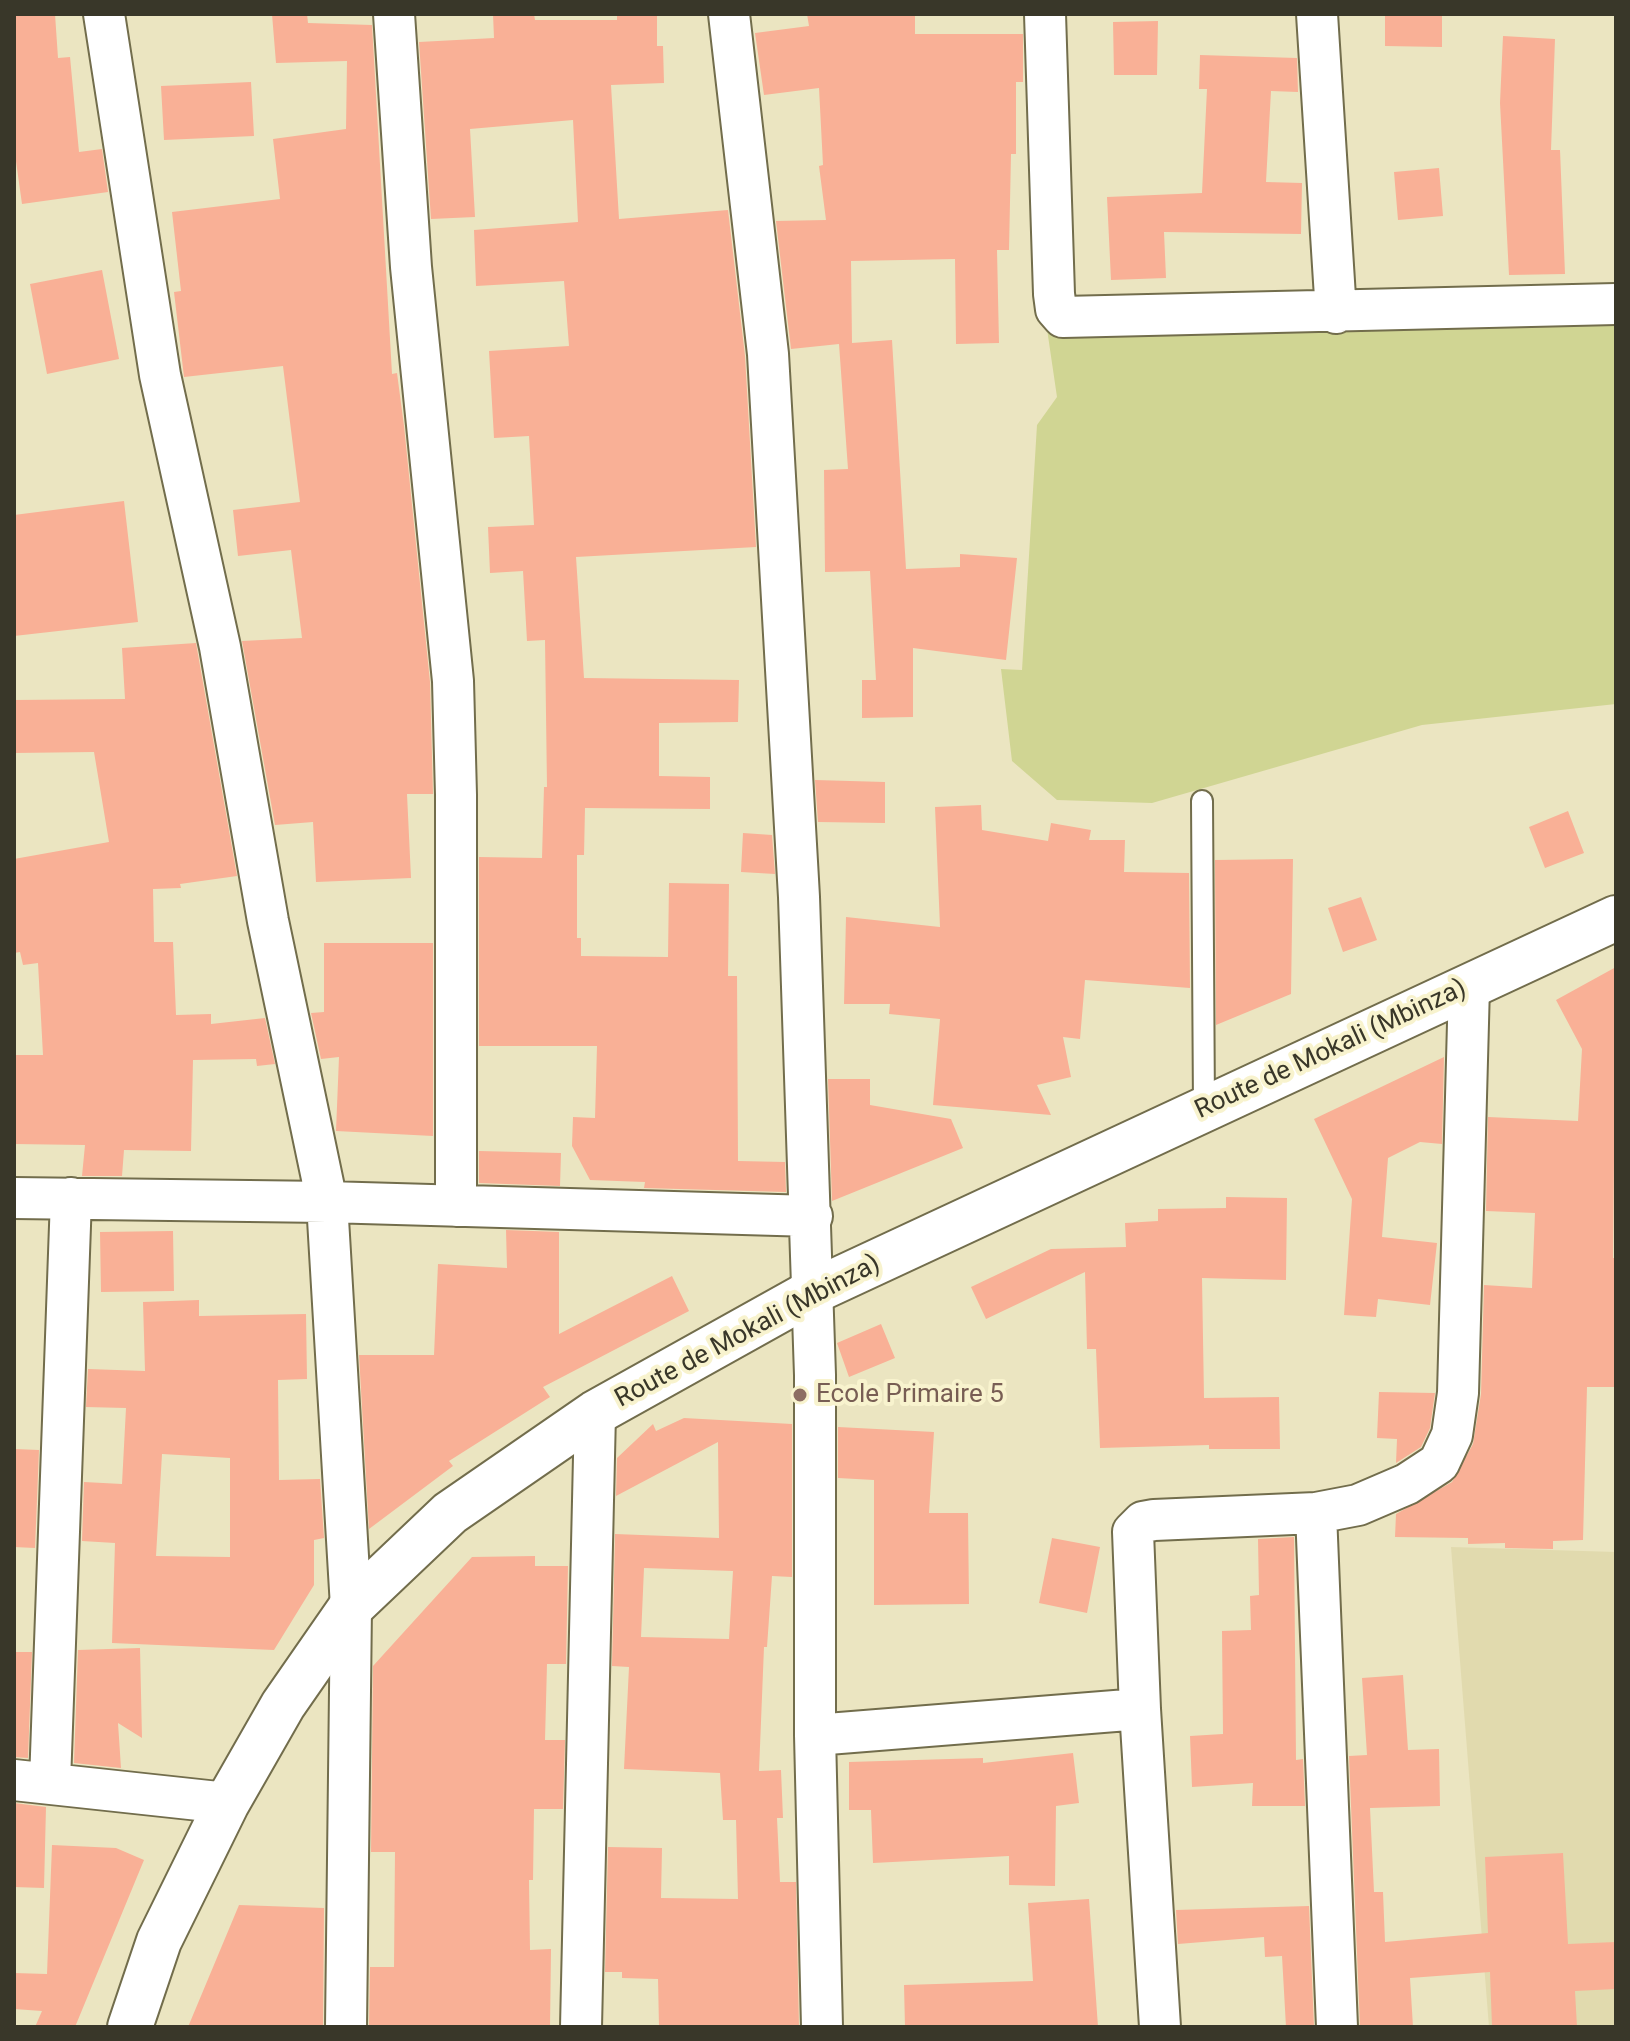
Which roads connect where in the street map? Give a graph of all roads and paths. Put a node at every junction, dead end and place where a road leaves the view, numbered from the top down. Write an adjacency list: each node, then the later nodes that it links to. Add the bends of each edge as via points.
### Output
1 (104, 14): 14 (street, via 160,375 220,647 268,921)
2 (394, 14): 15 (street, via 411,267 453,681)
3 (729, 14): 16 (street, via 768,354)
4 (1045, 14): 7 (street, via 1054,294 1063,317)
5 (1317, 14): 7 (street)
6 (1616, 304): 7 (street)
7 (1336, 313)
8 (1202, 801): 11 (lane)
9 (1616, 918): 10 (street, Route de Mokali (Mbinza))
10 (1469, 986): 11 (street, Route de Mokali (Mbinza)); 19 (street, via 1458,1393 1452,1435 1439,1463 1407,1484 1358,1505)
11 (1204, 1108): 17 (street, Route de Mokali (Mbinza))
12 (14, 1198): 13 (street)
13 (71, 1198): 14 (street); 23 (street)
14 (327, 1202): 15 (street); 20 (street)
15 (456, 1206): 16 (street)
16 (812, 1216): 17 (street)
17 (812, 1292): 18 (street, Route de Mokali (Mbinza)); 22 (street)
18 (595, 1413): 20 (street, Route de Mokali (Mbinza), via 450,1513); 27 (street)
19 (1316, 1513): 21 (street, via 1143,1522 1133,1532); 30 (street)
20 (351, 1607): 24 (street, Route de Mokali (Mbinza), via 283,1705); 26 (street)
21 (1140, 1709): 22 (street); 29 (street)
22 (815, 1735): 28 (street)
23 (32, 1781): 24 (street)
24 (227, 1803): 25 (street, Route de Mokali (Mbinza), via 159,1941)
25 (130, 2027)
26 (346, 2027)
27 (581, 2027)
28 (822, 2027)
29 (1160, 2027)
30 (1337, 2027)

